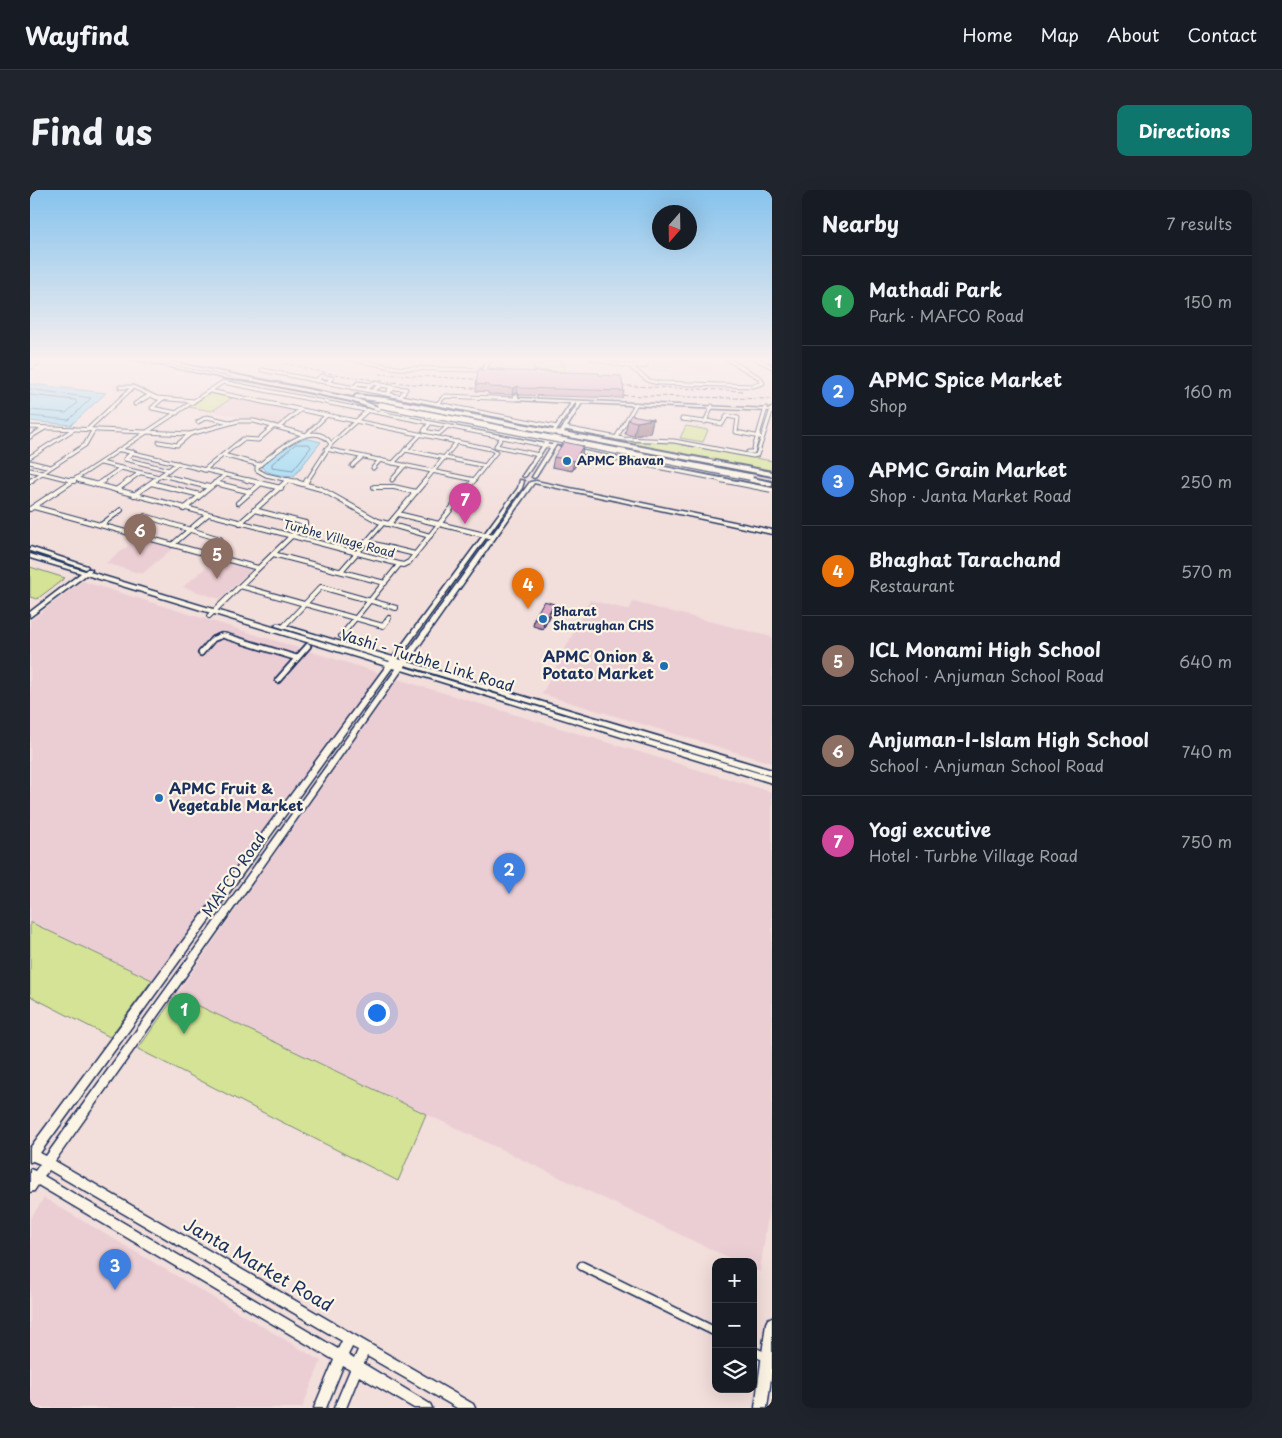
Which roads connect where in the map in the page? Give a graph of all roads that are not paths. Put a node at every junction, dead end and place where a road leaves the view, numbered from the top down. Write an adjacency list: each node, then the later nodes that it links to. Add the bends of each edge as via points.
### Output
1 (103, 415): 29 (street)
2 (174, 415): 32 (street)
3 (293, 415): 25 (street)
4 (327, 415): 19 (street, Turbhe Village Road); 35 (street)
5 (363, 415): 19 (street)
6 (397, 415): 22 (street)
7 (405, 415): 44 (highway)
8 (437, 415): 77 (highway, bridge)
9 (473, 415): 28 (highway)
10 (489, 415): 28 (street)
11 (565, 415): 28 (main road, MAFCO Road)
12 (573, 415): 31 (main road, MAFCO Road)
13 (630, 415): 39 (street)
14 (709, 415): 18 (street)
15 (764, 415): 38 (street)
16 (770, 415): 40 (street)
17 (682, 419): 18 (street)
18 (707, 420): 38 (street, via 722,424 727,416 738,418 736,432)
19 (356, 421): 34 (street, Turbhe Village Road); 45 (street)
20 (198, 422): 21 (street, via 207,417)
21 (229, 422): 25 (street, via 254,422); 33 (street)
22 (430, 423): 23 (street); 23 (street, via 424,431 439,434)
23 (448, 426): 37 (street)
24 (30, 427): 26 (street)
25 (276, 427): 35 (street); 53 (street, via 258,440 243,439)
26 (46, 428): 27 (street); 36 (street)
27 (74, 429): 29 (street); 55 (street)
28 (556, 429): 31 (highway); 44 (main road, MAFCO Road)
29 (87, 430): 30 (street)
30 (93, 430): 32 (street); 67 (street, via 85,445)
31 (564, 431): 39 (street); 41 (highway); 46 (main road, MAFCO Road)
32 (150, 432): 33 (street); 50 (street)
33 (190, 434): 42 (street, via 177,445)
34 (421, 434): 43 (street, Turbhe Village Road); 51 (street)
35 (306, 435): 45 (street, via 326,438); 63 (street, via 288,442)
36 (30, 437)
37 (502, 437): 44 (street); 54 (street, via 496,446)
38 (758, 437): 39 (street, via 750,453 673,439); 40 (street)
39 (616, 438): 40 (street, via 674,441 753,456 758,455)
40 (764, 438)
41 (595, 440): 49 (highway); 78 (highway)
42 (159, 442)
43 (457, 442): 57 (street); 66 (street, Turbhe Village Road, via 495,450)
44 (547, 443): 46 (highway); 54 (main road, MAFCO Road)
45 (331, 444): 47 (street)
46 (555, 445): 49 (highway); 86 (main road, MAFCO Road)
47 (326, 449): 56 (street); 88 (street)
48 (566, 449): 97 (street)
49 (589, 449): 90 (highway)
50 (121, 450): 52 (street); 60 (street)
51 (405, 450): 57 (street); 62 (street)
52 (133, 452): 61 (street); 71 (street, via 125,459)
53 (223, 455): 63 (street); 72 (street)
54 (539, 455): 80 (main road, MAFCO Road)
55 (30, 457)
56 (362, 457): 58 (street); 65 (street)
57 (444, 458): 66 (street); 73 (street)
58 (380, 460): 62 (street); 69 (street)
59 (30, 462): 67 (street)
60 (101, 463): 68 (street); 82 (street)
61 (178, 463): 71 (street); 72 (street)
62 (393, 463): 64 (street)
63 (260, 465): 83 (street, via 257,470 260,472)
64 (405, 465): 73 (street); 84 (street)
65 (352, 466)
66 (486, 466): 85 (street, Turbhe Village Road)
67 (50, 467): 74 (street)
68 (121, 468): 75 (street); 92 (street)
69 (372, 468)
70 (30, 470): 74 (street, Turbhe Village Road)
71 (169, 470): 79 (street)
72 (204, 470): 76 (street)
73 (433, 471): 85 (street); 99 (street)
74 (43, 473): 81 (street); 82 (street, Turbhe Village Road)
75 (140, 473): 79 (street); 96 (street)
76 (225, 475): 89 (street); 91 (street)
77 (751, 475): 78 (highway); 90 (highway)
78 (772, 475)
79 (160, 476): 87 (street); 94 (street)
80 (523, 479): 86 (main road); 117 (main road, MAFCO Road)
81 (31, 480)
82 (75, 480): 92 (street, Turbhe Village Road); 103 (street)
83 (288, 480): 88 (street); 95 (street)
84 (392, 480)
85 (475, 480): 112 (street, Turbhe Village Road)
86 (534, 480): 114 (main road); 116 (main road); 118 (main road, MAFCO Road)
87 (151, 482): 100 (street); 101 (street)
88 (306, 482): 111 (street)
89 (215, 483): 94 (street); 98 (street)
90 (772, 483)
91 (260, 484): 95 (street); 98 (street)
92 (97, 485): 96 (street, Turbhe Village Road)
93 (374, 487): 99 (street)
94 (209, 488): 101 (street)
95 (281, 488): 106 (street)
96 (116, 490): 100 (street, Turbhe Village Road)
97 (772, 490)
98 (251, 492): 102 (street)
99 (416, 492): 107 (street)
100 (134, 495): 104 (street, Turbhe Village Road)
101 (200, 496): 104 (street)
102 (238, 503)
103 (32, 508): 113 (street)
104 (184, 508): 108 (street, Turbhe Village Road)
105 (121, 510): 113 (street)
106 (254, 510): 110 (street); 120 (street, via 305,523)
107 (398, 514): 111 (street, via 389,524); 112 (street)
108 (207, 515): 110 (street, Turbhe Village Road); 115 (street)
109 (145, 516): 115 (street)
110 (240, 523): 120 (street, Turbhe Village Road)
111 (384, 523): 119 (street); 122 (street)
112 (439, 524): 117 (street); 119 (street, Turbhe Village Road)
113 (101, 525): 124 (street)
114 (772, 528)
115 (188, 530): 121 (street); 124 (street)
116 (772, 532)
117 (487, 533): 118 (street); 135 (main road, MAFCO Road)
118 (495, 535): 136 (main road, MAFCO Road)
119 (430, 536): 128 (street, Turbhe Village Road)
120 (291, 537): 126 (street); 127 (street, Turbhe Village Road)
121 (220, 539)
122 (366, 542): 127 (street); 128 (street)
123 (30, 545): 132 (main road, via 54,552)
124 (172, 545): 133 (street)
125 (30, 549): 132 (main road)
126 (273, 554): 133 (street); 134 (street)
127 (356, 554): 131 (street, Turbhe Village Road); 134 (street)
128 (415, 554): 131 (street, Turbhe Village Road, via 406,564)
129 (30, 556): 132 (main road)
130 (30, 560): 132 (main road)
131 (399, 565): 137 (street)
132 (83, 568): 142 (main road); 143 (main road, Vashi - Turbhe Link Road); 144 (main road)
133 (258, 568): 138 (street)
134 (342, 571): 137 (street)
135 (456, 576): 136 (street); 152 (main road, MAFCO Road)
136 (464, 578): 152 (main road, MAFCO Road)
137 (384, 583): 139 (street)
138 (240, 586): 140 (street); 143 (street)
139 (370, 600): 140 (street, via 321,587); 141 (street); 145 (street)
140 (304, 603): 145 (street); 147 (street)
141 (396, 608)
142 (30, 609)
143 (214, 611): 147 (main road, Vashi - Turbhe Link Road); 152 (main road, Vashi - Turbhe Link Road)
144 (30, 615)
145 (356, 617): 146 (street, via 382,626); 148 (street)
146 (389, 618)
147 (284, 626): 152 (main road, Vashi - Turbhe Link Road)
148 (341, 636)
149 (308, 646): 151 (street)
150 (201, 653): 151 (street, via 213,639 222,635)
151 (298, 658): 153 (street)
152 (398, 663): 154 (main road, Vashi - Turbhe Link Road); 157 (main road, MAFCO Road); 158 (main road, MAFCO Road)
153 (278, 680)
154 (528, 703): 155 (main road, Vashi - Turbhe Link Road); 156 (main road, Vashi - Turbhe Link Road)
155 (772, 773)
156 (772, 780)
157 (31, 1155): 158 (main road, Janta Market Road)
158 (47, 1163): 159 (main road, MAFCO Road); 163 (main road, Janta Market Road)
159 (32, 1180): 167 (main road)
160 (582, 1266): 162 (street)
161 (772, 1323): 166 (main road)
162 (712, 1330)
163 (349, 1338): 164 (main road, Janta Market Road); 167 (main road)
164 (365, 1347): 168 (main road); 172 (main road, Janta Market Road)
165 (757, 1353): 166 (street)
166 (766, 1357): 173 (main road)
167 (341, 1358): 168 (main road); 169 (main road)
168 (357, 1367): 170 (main road); 171 (main road)
169 (320, 1408)
170 (340, 1408)
171 (426, 1408)
172 (469, 1408)
173 (761, 1408)

